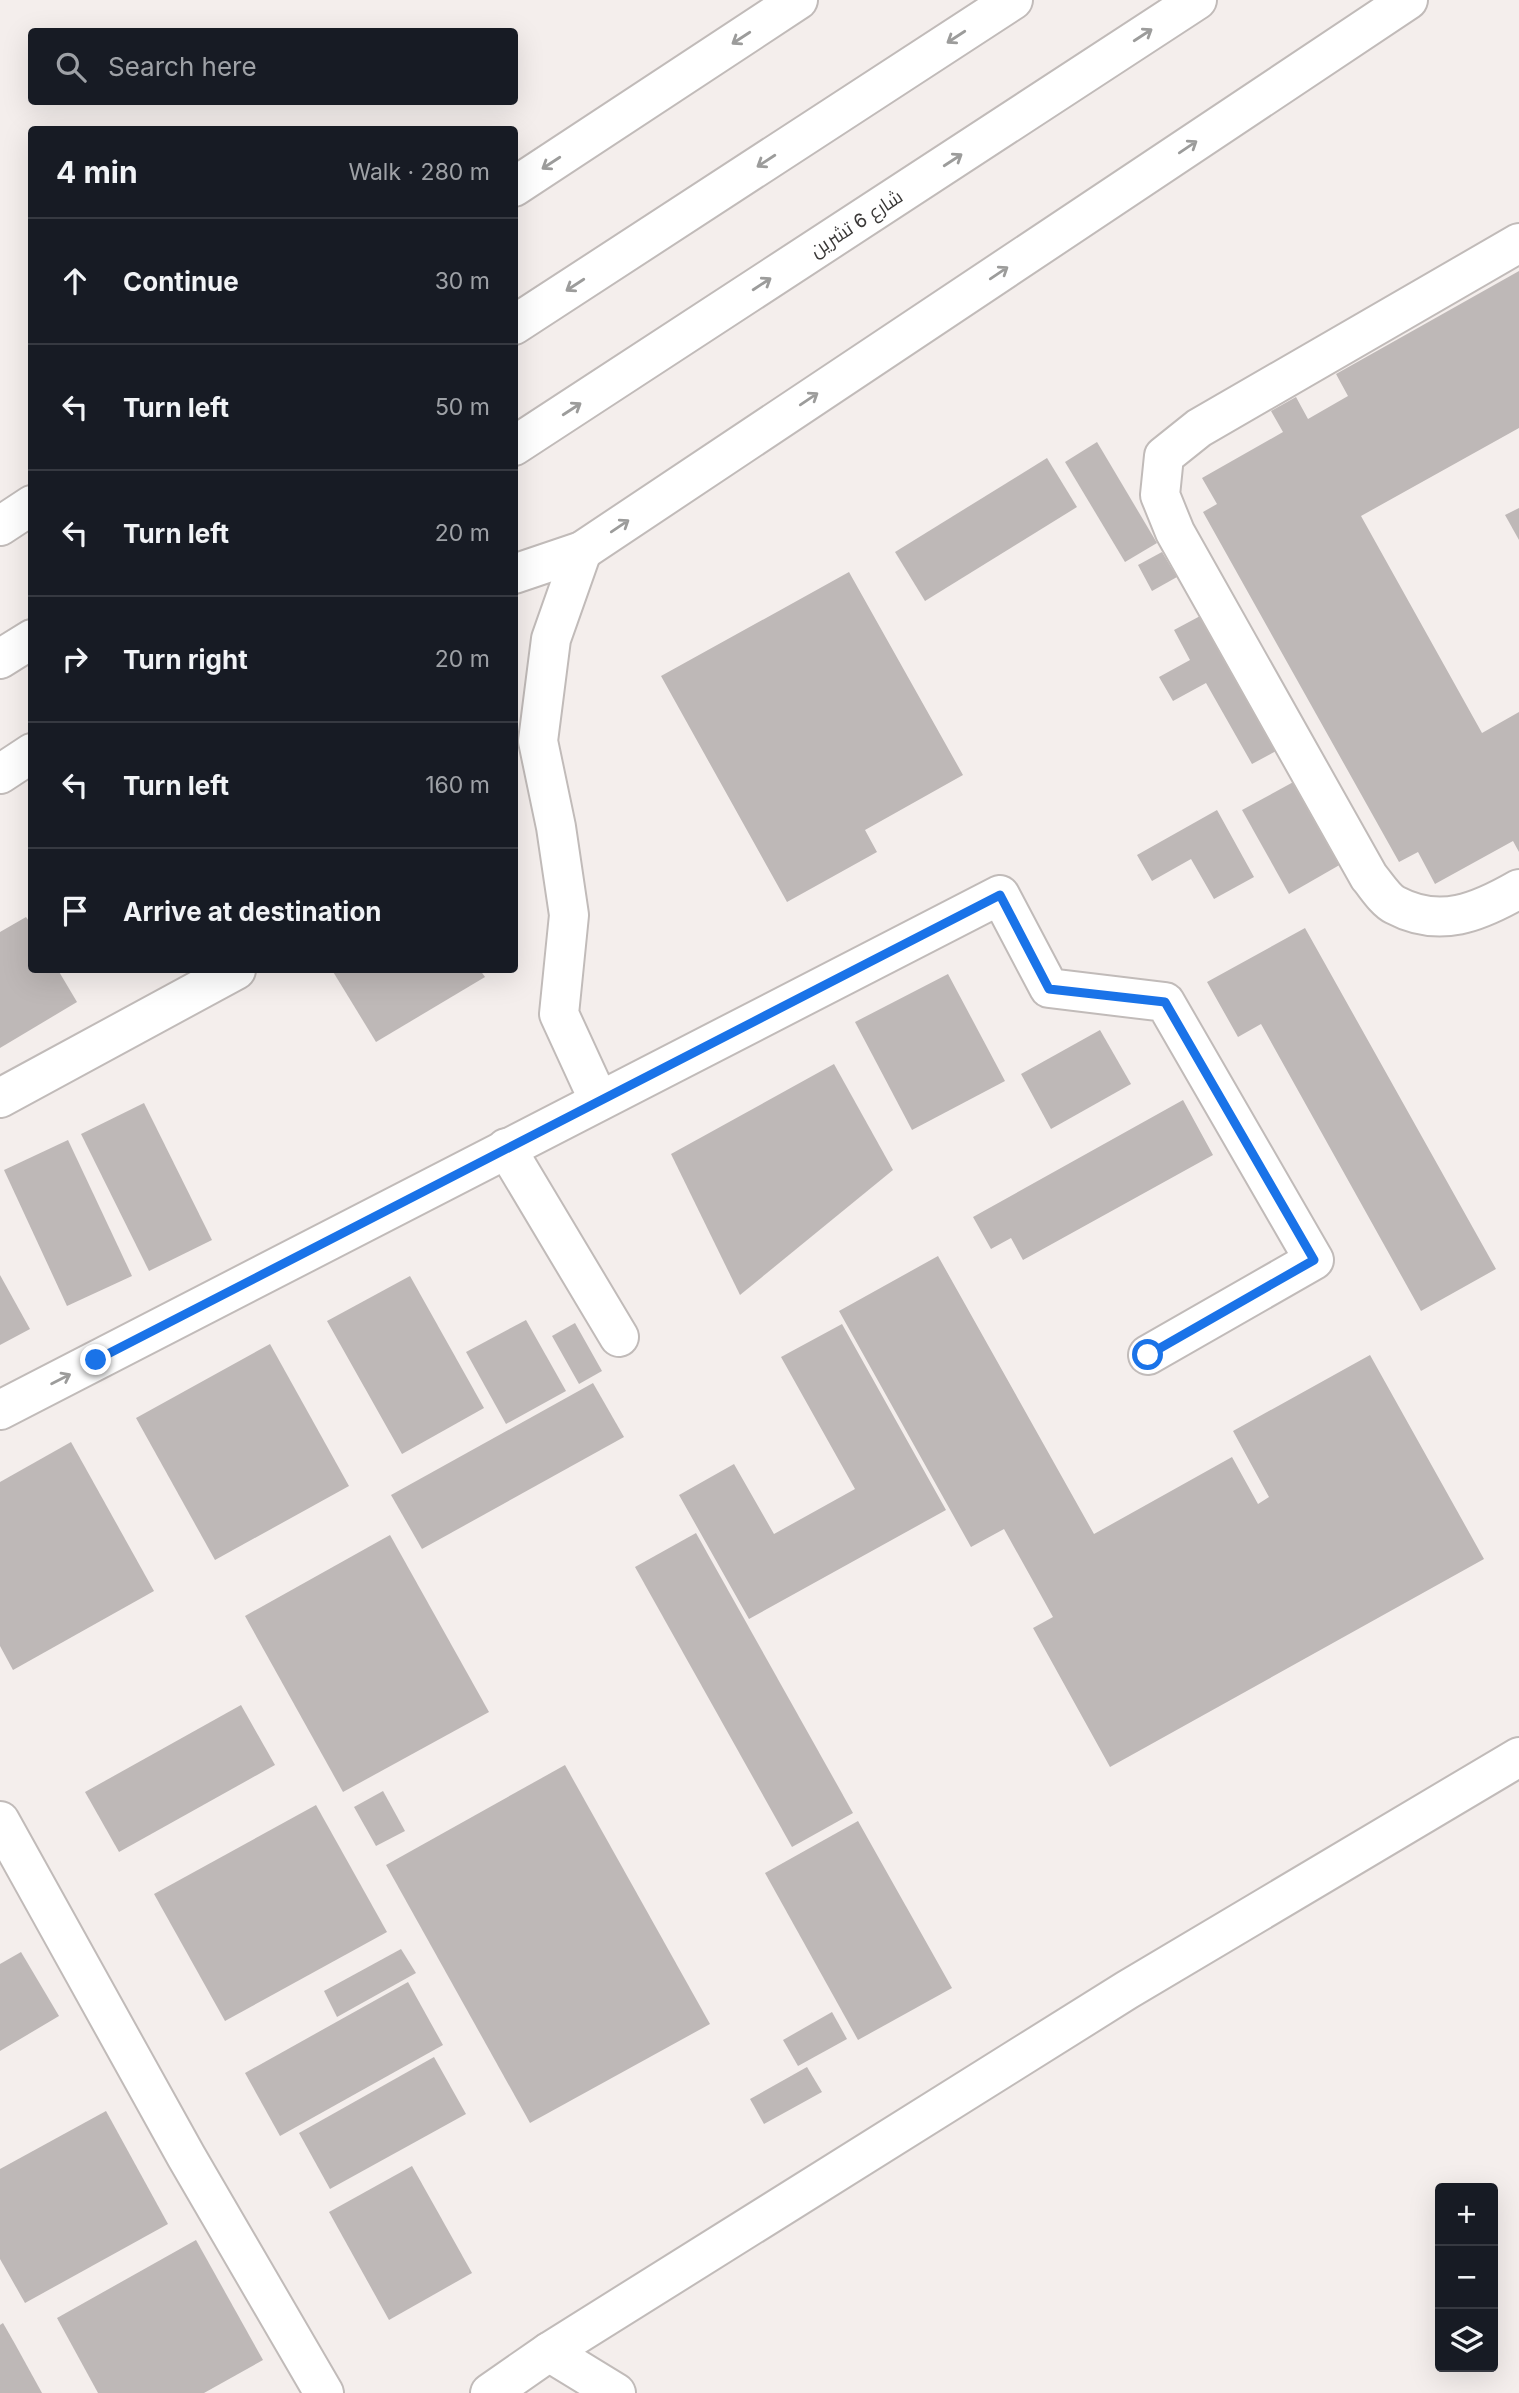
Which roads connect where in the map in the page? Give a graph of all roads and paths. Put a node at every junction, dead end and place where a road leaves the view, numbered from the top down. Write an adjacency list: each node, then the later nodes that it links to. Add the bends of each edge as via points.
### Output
1 (798, 0): 5 (main road, one-way to 5)
2 (1013, 0): 7 (main road, one-way to 7)
3 (1197, 0): 8 (main road, شارع 6 تشرين, one-way to 3)
4 (1408, 0): 11 (main road, one-way to 4)
5 (518, 184)
6 (1519, 243): 17 (main road, via 1199,428 1164,456 1160,495 1175,532 1362,865 1393,905 1437,917 1480,911)
7 (518, 322)
8 (518, 443)
9 (28, 508): 10 (main road)
10 (0, 526)
11 (582, 551): 12 (main road); 20 (main road, via 551,639 538,741 569,915 559,1014)
12 (518, 573)
13 (28, 642): 14 (main road)
14 (0, 659)
15 (28, 756): 16 (main road)
16 (0, 774)
17 (1519, 889)
18 (230, 973): 19 (main road)
19 (0, 1098)
20 (599, 1101): 21 (main road); 23 (main road, via 1000,895 1049,989 1165,1002 1314,1260)
21 (506, 1148): 22 (main road); 24 (main road, one-way to 21)
22 (620, 1338)
23 (1148, 1355)
24 (0, 1410)
25 (1519, 1757): 27 (main road, via 1127,1990)
26 (0, 1821): 28 (main road)
27 (549, 2352): 29 (main road); 30 (main road)
28 (324, 2393)
29 (490, 2393)
30 (616, 2393)

